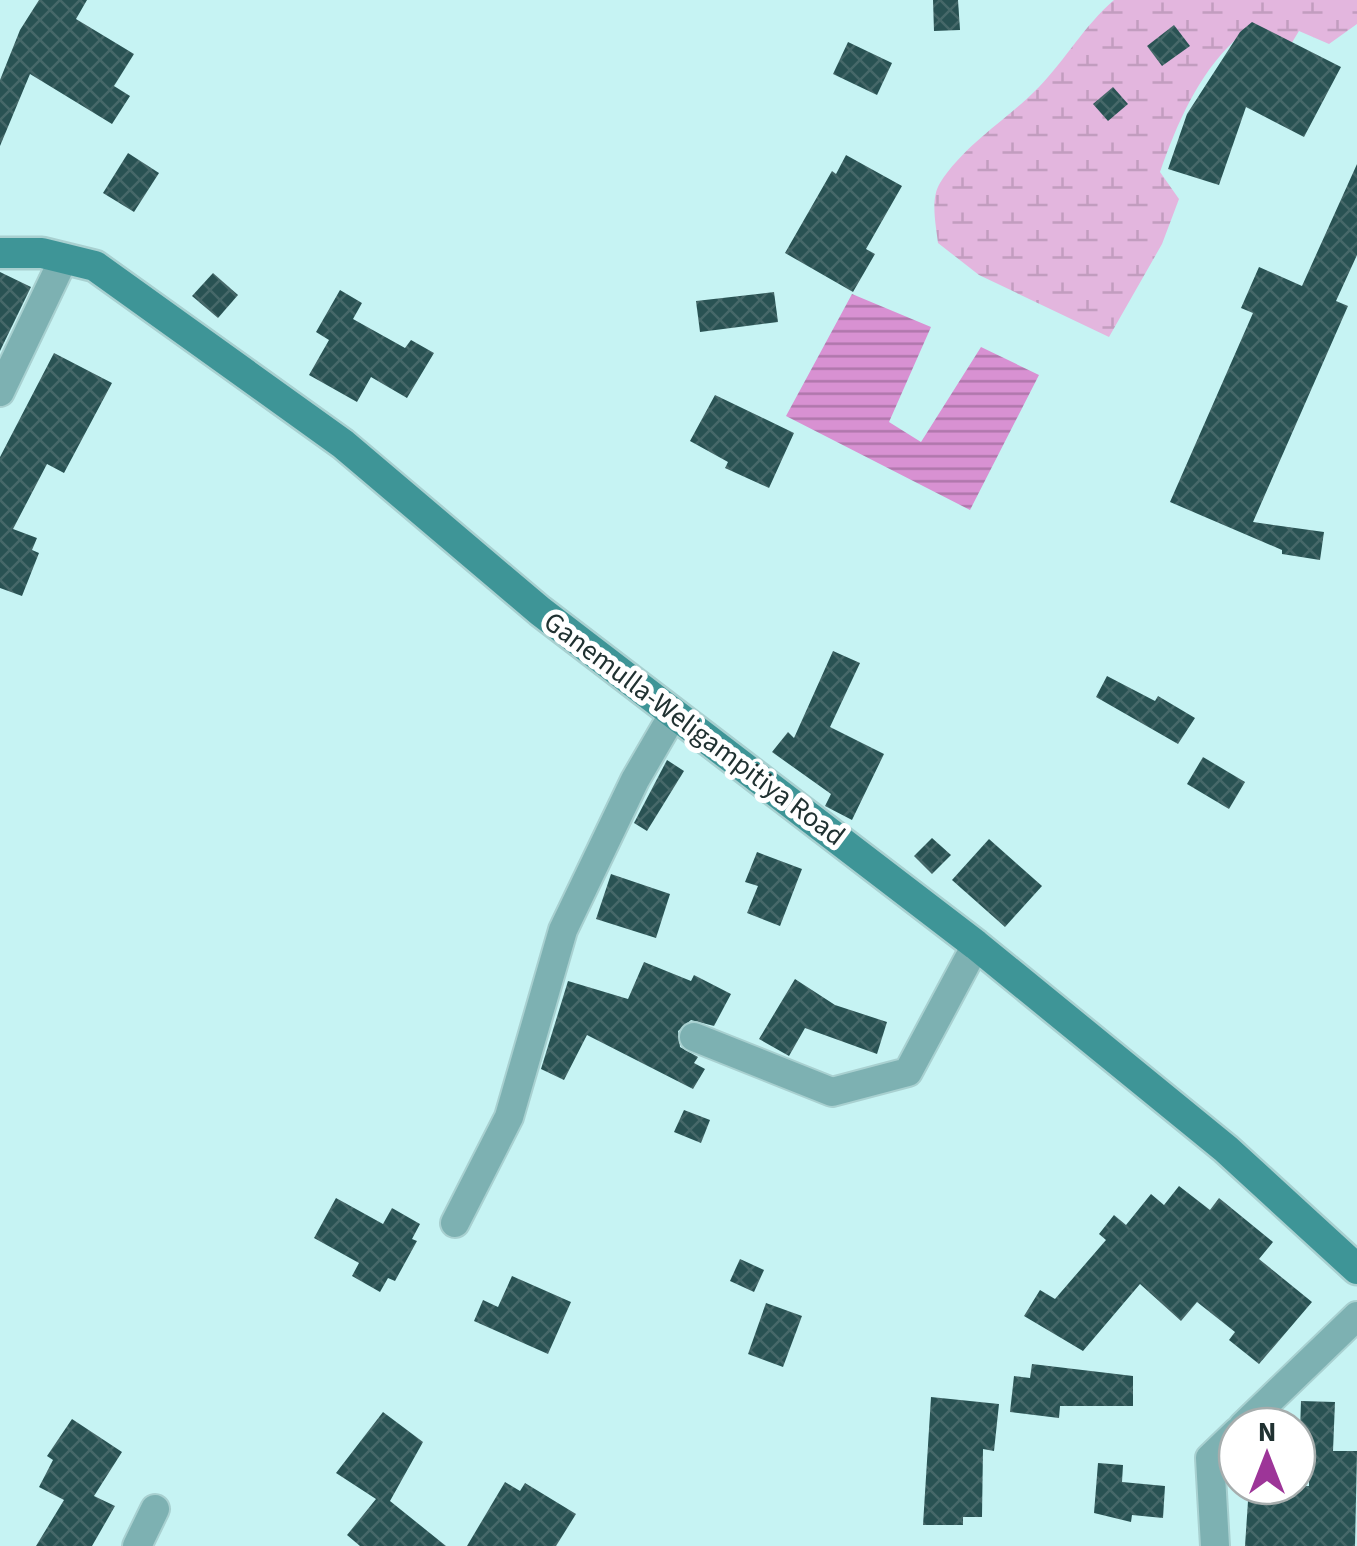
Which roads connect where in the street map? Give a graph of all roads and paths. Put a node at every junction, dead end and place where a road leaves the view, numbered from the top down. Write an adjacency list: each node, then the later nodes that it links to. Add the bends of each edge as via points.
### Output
1 (0, 253): 2 (street, Ganemulla-Weligampitiya Road)
2 (64, 258): 3 (street); 4 (street, Ganemulla-Weligampitiya Road, via 95,266 343,444 540,611)
3 (0, 392)
4 (674, 713): 5 (street, Ganemulla-Weligampitiya Road); 7 (street, via 562,930 508,1117)
5 (976, 944): 6 (street, via 908,1072 832,1092); 8 (street, Ganemulla-Weligampitiya Road, via 1226,1149)
6 (694, 1037)
7 (455, 1222)
8 (1357, 1269)
9 (1357, 1316): 10 (street)
10 (1265, 1406)
11 (1217, 1451): 14 (street, via 1210,1458)
12 (154, 1509): 13 (street)
13 (137, 1546)
14 (1215, 1546)

